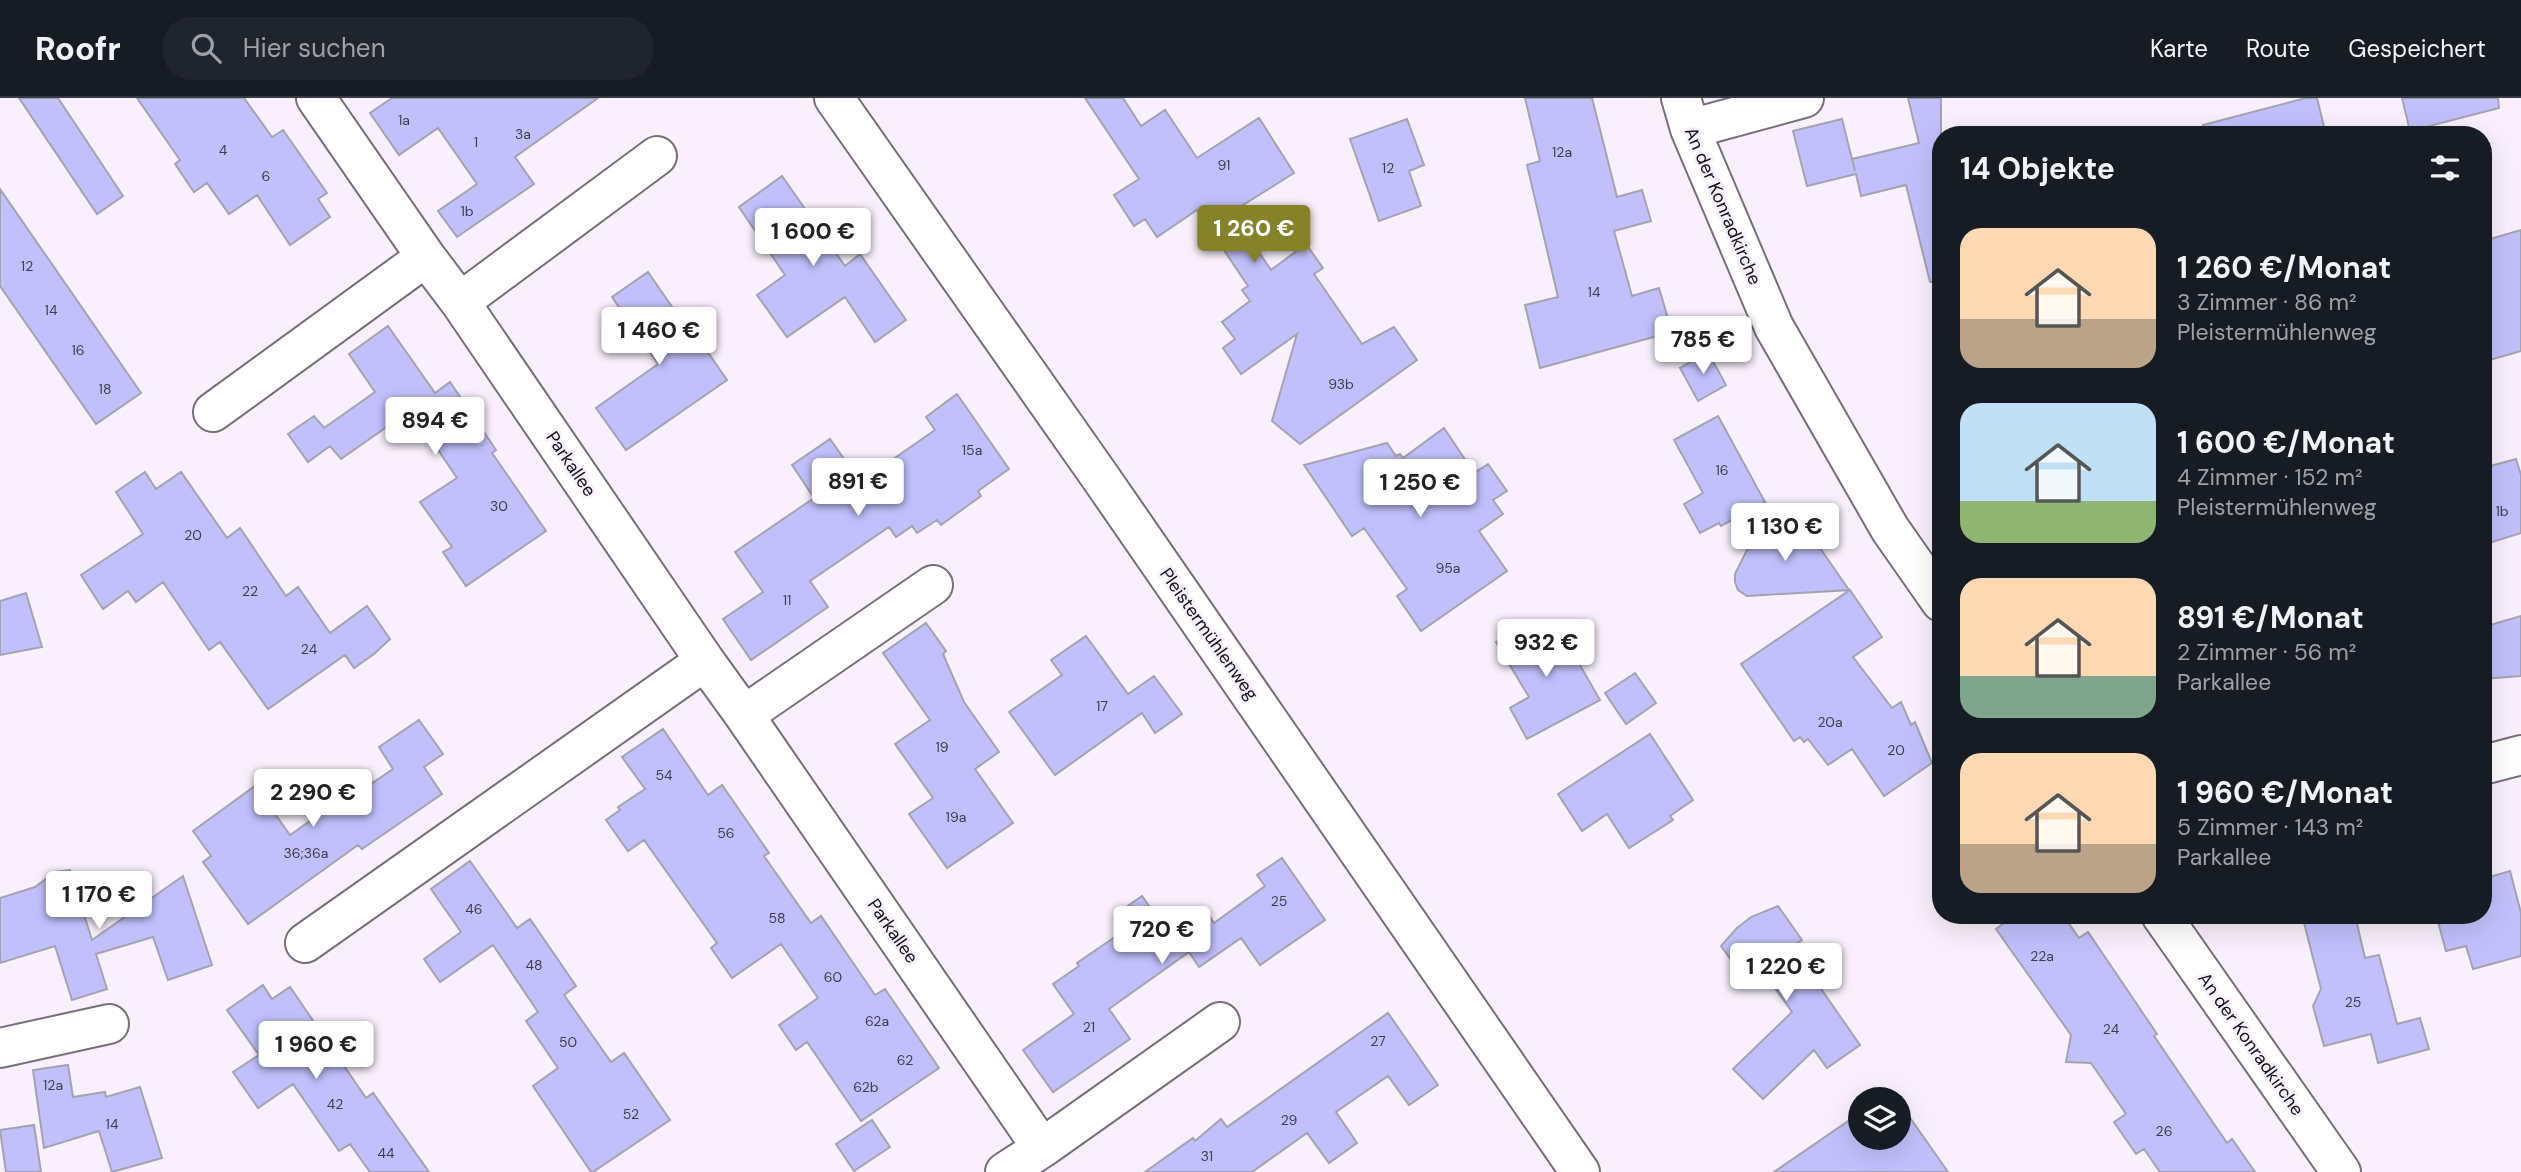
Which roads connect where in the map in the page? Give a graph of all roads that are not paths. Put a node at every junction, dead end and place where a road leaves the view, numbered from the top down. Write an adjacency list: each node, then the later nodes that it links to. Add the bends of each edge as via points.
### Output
1 (316, 98): 6 (street, Parkallee)
2 (834, 98): 22 (street, Pleistermühlenweg)
3 (1804, 98): 4 (street)
4 (1685, 113): 10 (street, An der Konradkirche, via 1774,327 1890,529)
5 (657, 156): 7 (street)
6 (426, 257): 7 (street, Parkallee); 8 (street)
7 (460, 302): 11 (street, Parkallee)
8 (213, 412)
9 (933, 585): 12 (street)
10 (1932, 589)
11 (705, 661): 12 (street, Parkallee); 16 (street)
12 (744, 715): 20 (street, Parkallee)
13 (2521, 755): 14 (street)
14 (2492, 763)
15 (2167, 924): 23 (street, An der Konradkirche)
16 (305, 943)
17 (1220, 1023): 20 (street)
18 (109, 1024): 19 (street)
19 (0, 1048)
20 (1042, 1148): 21 (street)
21 (1006, 1172)
22 (1580, 1172)
23 (2341, 1172)

